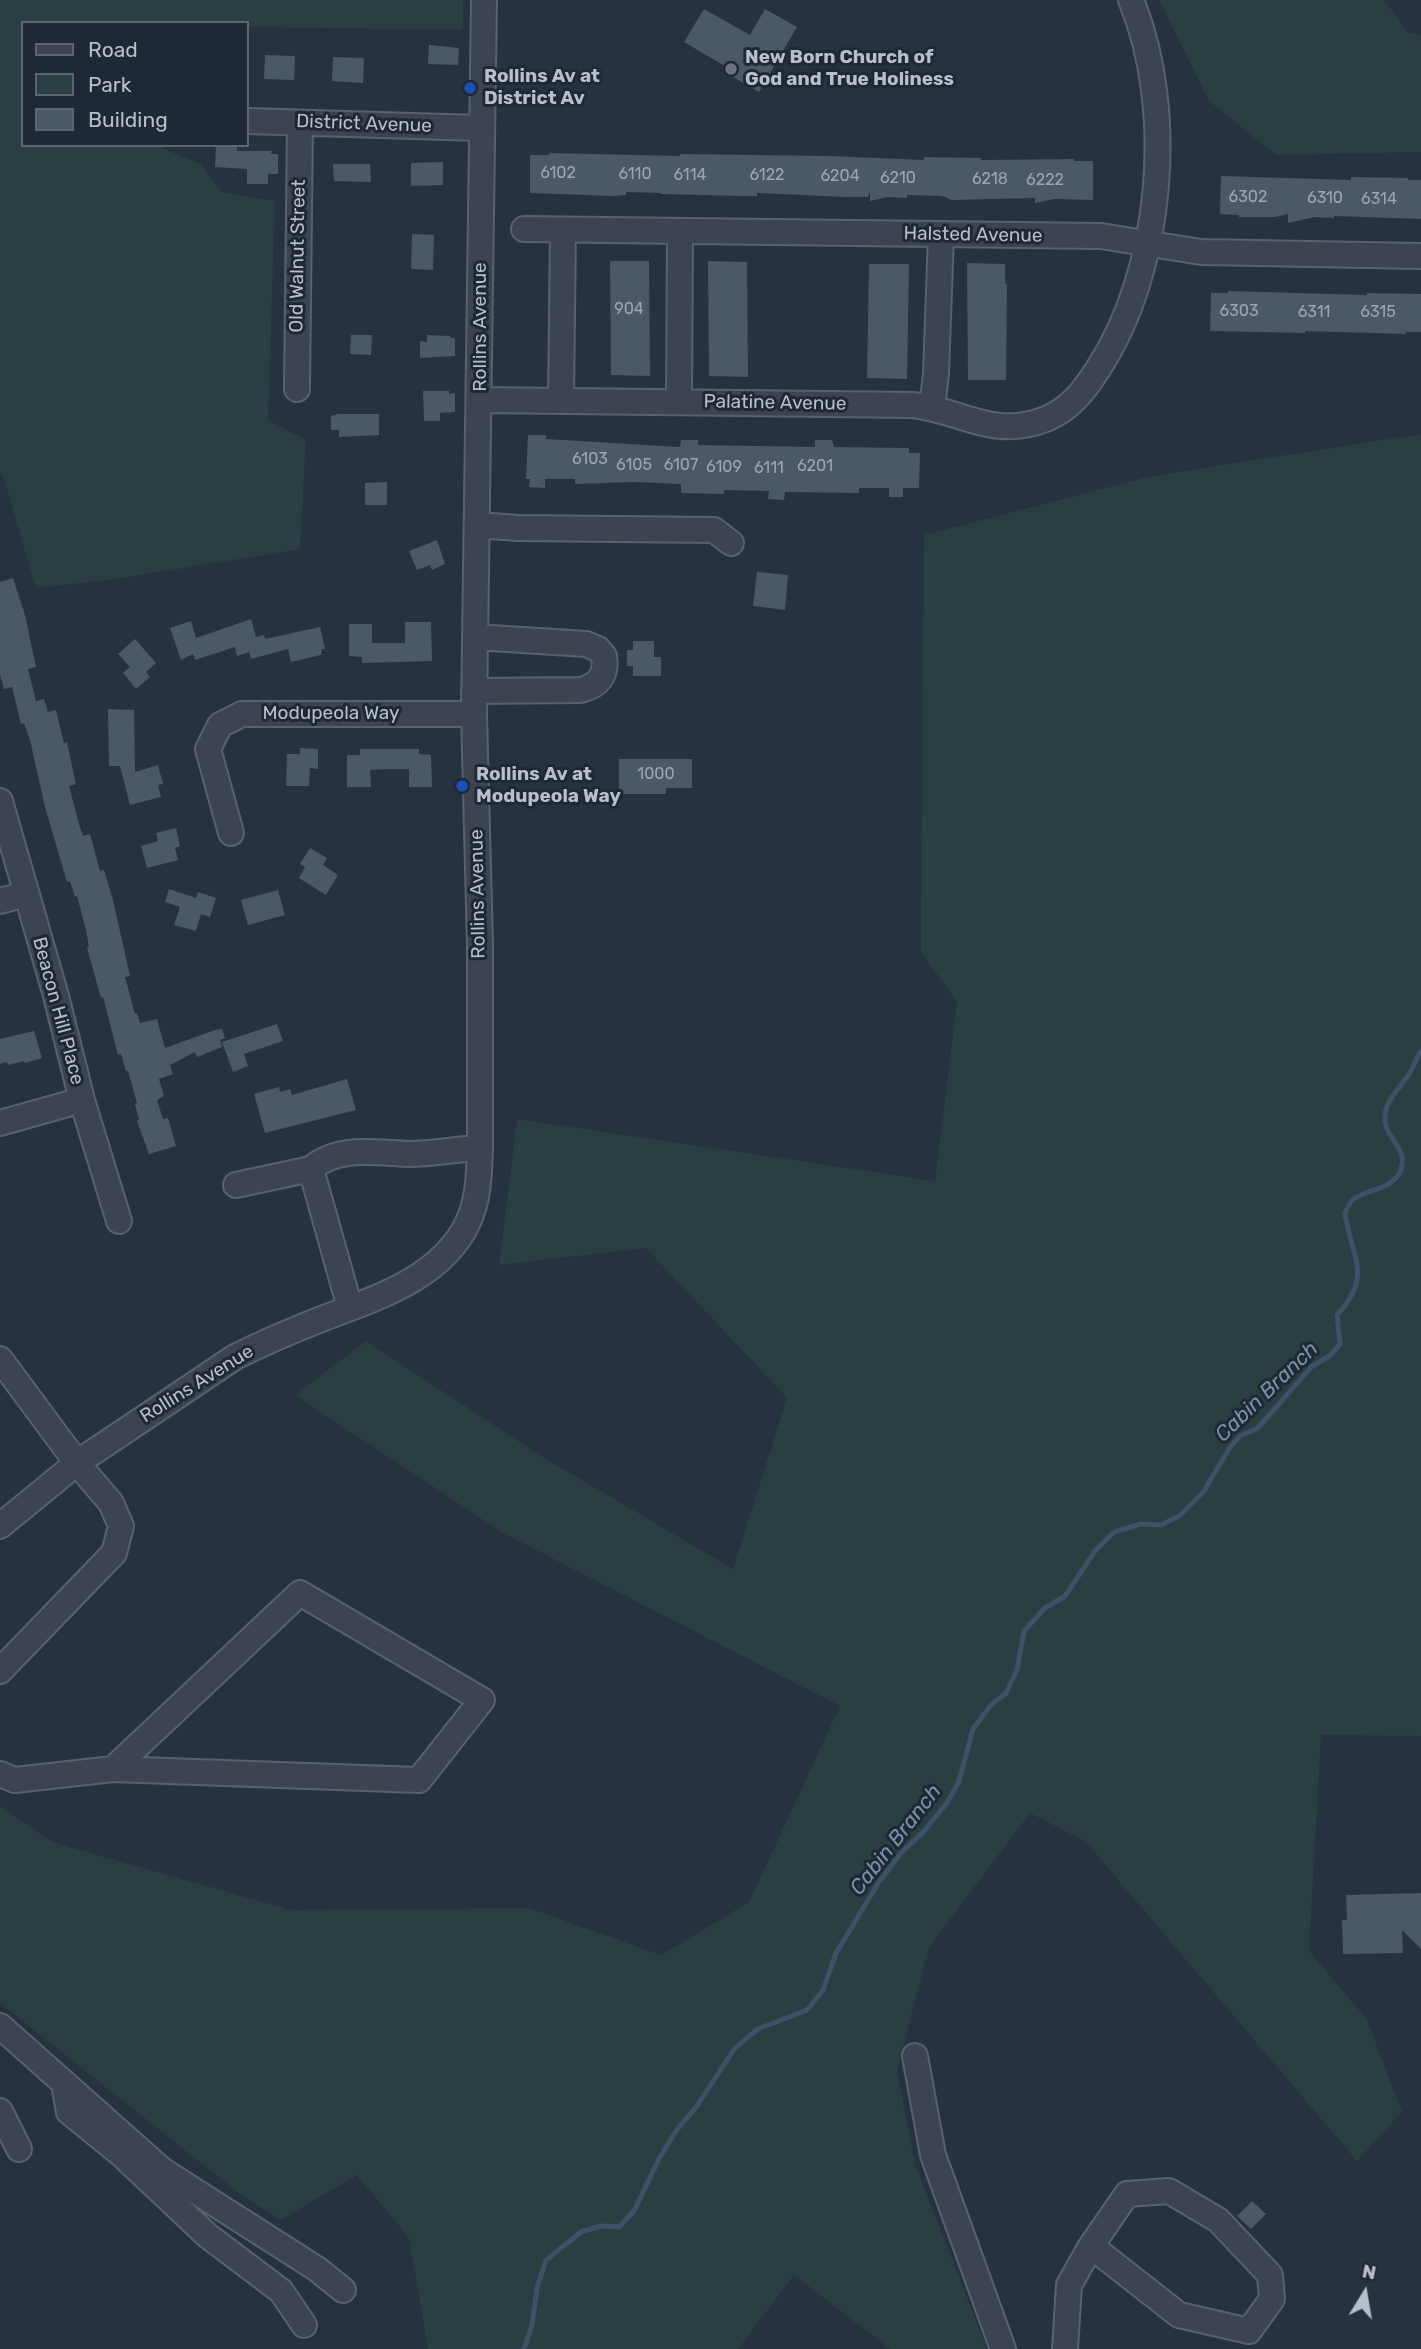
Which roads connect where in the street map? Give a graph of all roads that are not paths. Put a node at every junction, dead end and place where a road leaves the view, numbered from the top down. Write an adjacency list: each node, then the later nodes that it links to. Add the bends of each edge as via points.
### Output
1 (485, 0): 5 (street, Rollins Avenue)
2 (1131, 0): 10 (street, via 1155,90 1154,198)
3 (248, 121): 4 (street, District Avenue)
4 (300, 123): 5 (street, District Avenue); 12 (street, Old Walnut Street)
5 (481, 128): 13 (street, Rollins Avenue)
6 (524, 229): 7 (street, Halsted Avenue)
7 (563, 230): 8 (street, Halsted Avenue); 14 (street)
8 (680, 232): 9 (street, Halsted Avenue); 15 (street)
9 (941, 234): 10 (street, Halsted Avenue, via 1101,236); 16 (street)
10 (1146, 245): 11 (street, Halsted Avenue, via 1201,252); 16 (street, Palatine Avenue, via 1133,303 1108,354 1064,410 1024,425 999,428)
11 (1421, 256)
12 (297, 389)
13 (480, 400): 14 (street, Palatine Avenue); 17 (street, Rollins Avenue)
14 (561, 401): 15 (street, Palatine Avenue)
15 (679, 401): 16 (street, Palatine Avenue)
16 (932, 407)
17 (477, 525): 18 (street, via 714,530); 19 (street, Rollins Avenue)
18 (731, 543)
19 (475, 637): 20 (street, Rollins Avenue); 20 (street, Modupeola Way, via 586,644 598,649 606,665 599,682 581,690)
20 (474, 702): 22 (street, Modupeola Way, via 242,714 219,725 208,749); 27 (street, Rollins Avenue)
21 (0, 801): 23 (street, Beacon Hill Place)
22 (231, 833)
23 (27, 894): 24 (street); 25 (street, Beacon Hill Place)
24 (0, 901)
25 (82, 1100): 26 (street); 30 (street, Beacon Hill Place)
26 (0, 1123)
27 (480, 1148): 28 (street, via 340,1153); 31 (street, Rollins Avenue, via 475,1202 459,1240 414,1279)
28 (311, 1169): 29 (street); 31 (street)
29 (236, 1185)
30 (119, 1221)
31 (350, 1308): 33 (street, Rollins Avenue, via 235,1357)
32 (0, 1359): 33 (street)
33 (77, 1463): 34 (street, Rollins Avenue); 35 (street, via 111,1503 121,1526 114,1553)
34 (0, 1526)
35 (0, 1671)
36 (113, 1769): 36 (street, via 300,1593 482,1700 419,1780); 37 (street, via 15,1780)
37 (0, 1774)
38 (0, 2026): 40 (street)
39 (915, 2056): 46 (street, via 933,2155)
40 (64, 2083): 44 (street, via 162,2170); 45 (street, via 69,2112 208,2236 281,2291)
41 (0, 2111): 42 (street)
42 (19, 2149)
43 (1091, 2246): 43 (street, via 1127,2194 1169,2191 1218,2220 1270,2276 1272,2299 1249,2331 1179,2315); 47 (street, via 1069,2285)
44 (343, 2290)
45 (304, 2325)
46 (1003, 2349)
47 (1065, 2349)

